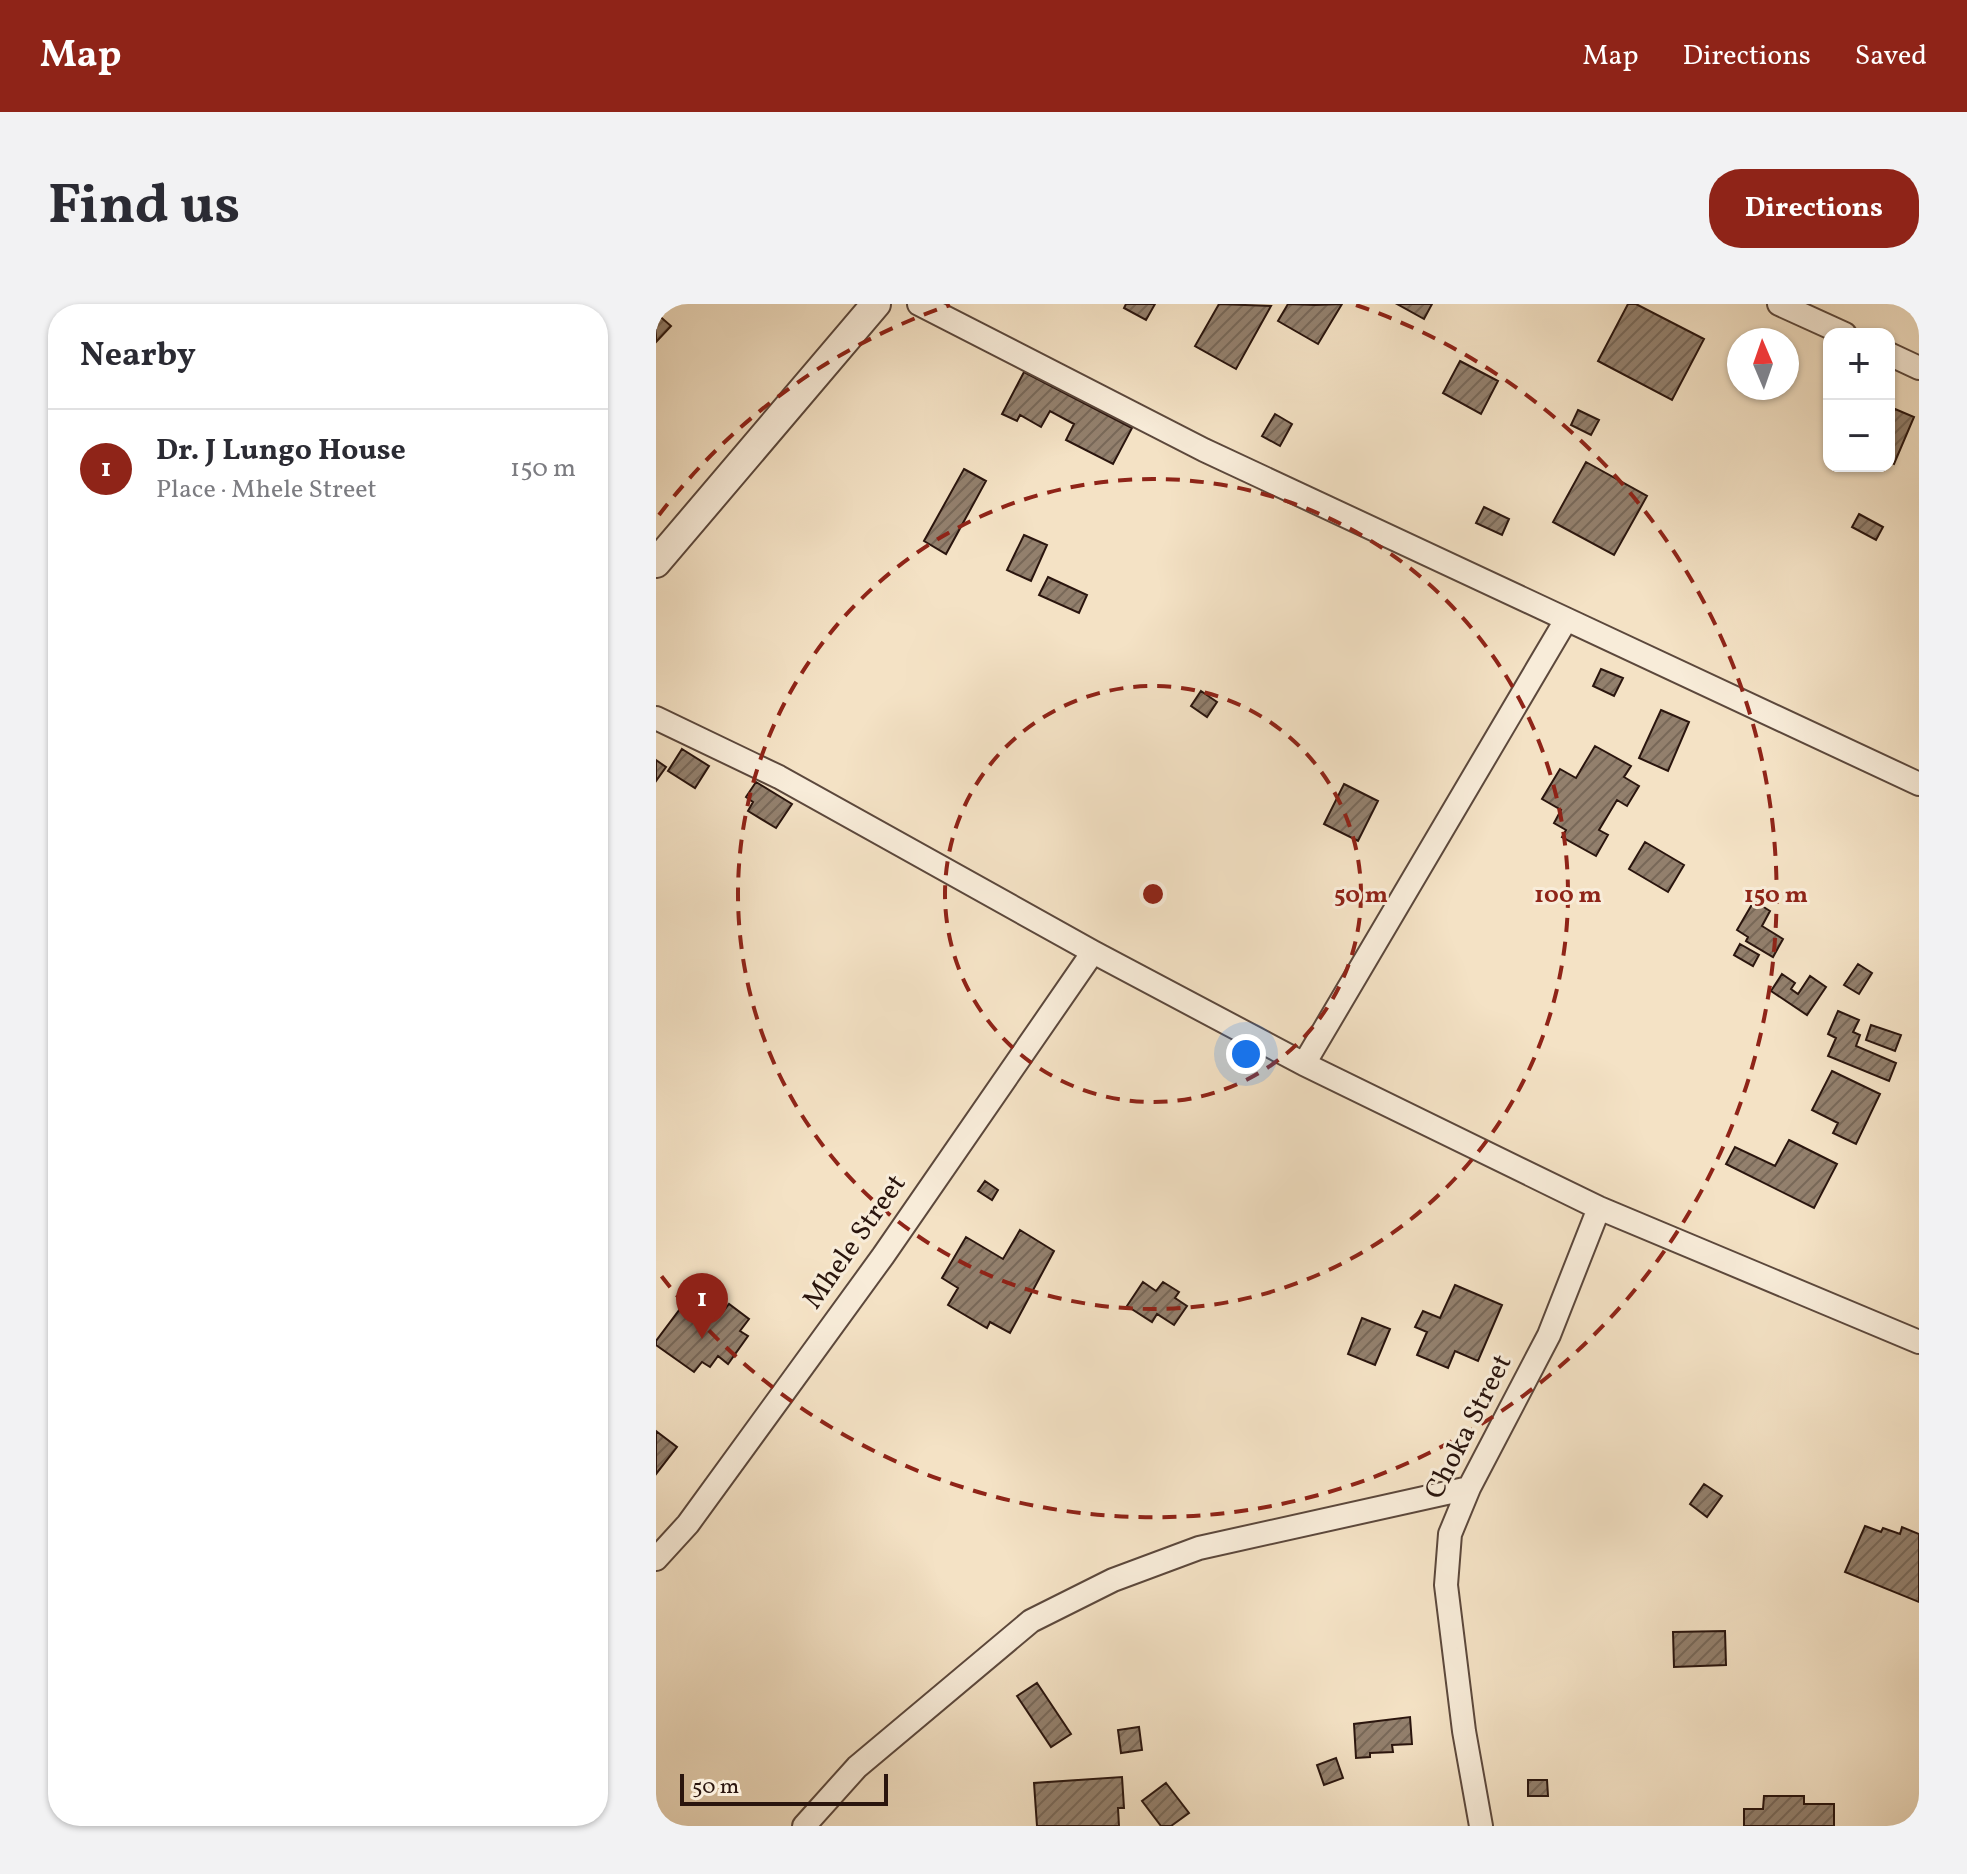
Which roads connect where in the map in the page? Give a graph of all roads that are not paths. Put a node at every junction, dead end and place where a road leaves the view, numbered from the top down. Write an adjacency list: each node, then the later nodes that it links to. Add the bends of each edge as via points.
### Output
1 (876, 304): 7 (street)
2 (919, 304): 8 (street, via 1204,450)
3 (1779, 304): 4 (street)
4 (1832, 328)
5 (1895, 357): 6 (street)
6 (1919, 368)
7 (656, 563)
8 (1566, 620): 10 (street); 12 (street)
9 (656, 718): 11 (street, via 793,785)
10 (1919, 784)
11 (1093, 952): 12 (street); 16 (street, Mhele Street, via 883,1256 688,1524)
12 (1304, 1064): 13 (street)
13 (1599, 1208): 14 (street); 15 (street, Choka Street, via 1549,1335)
14 (1919, 1342)
15 (1469, 1488): 17 (street, via 1199,1548 1113,1580 1031,1621 857,1767); 18 (street, Choka Street, via 1450,1534 1446,1585)
16 (656, 1559)
17 (804, 1826)
18 (1481, 1826)

